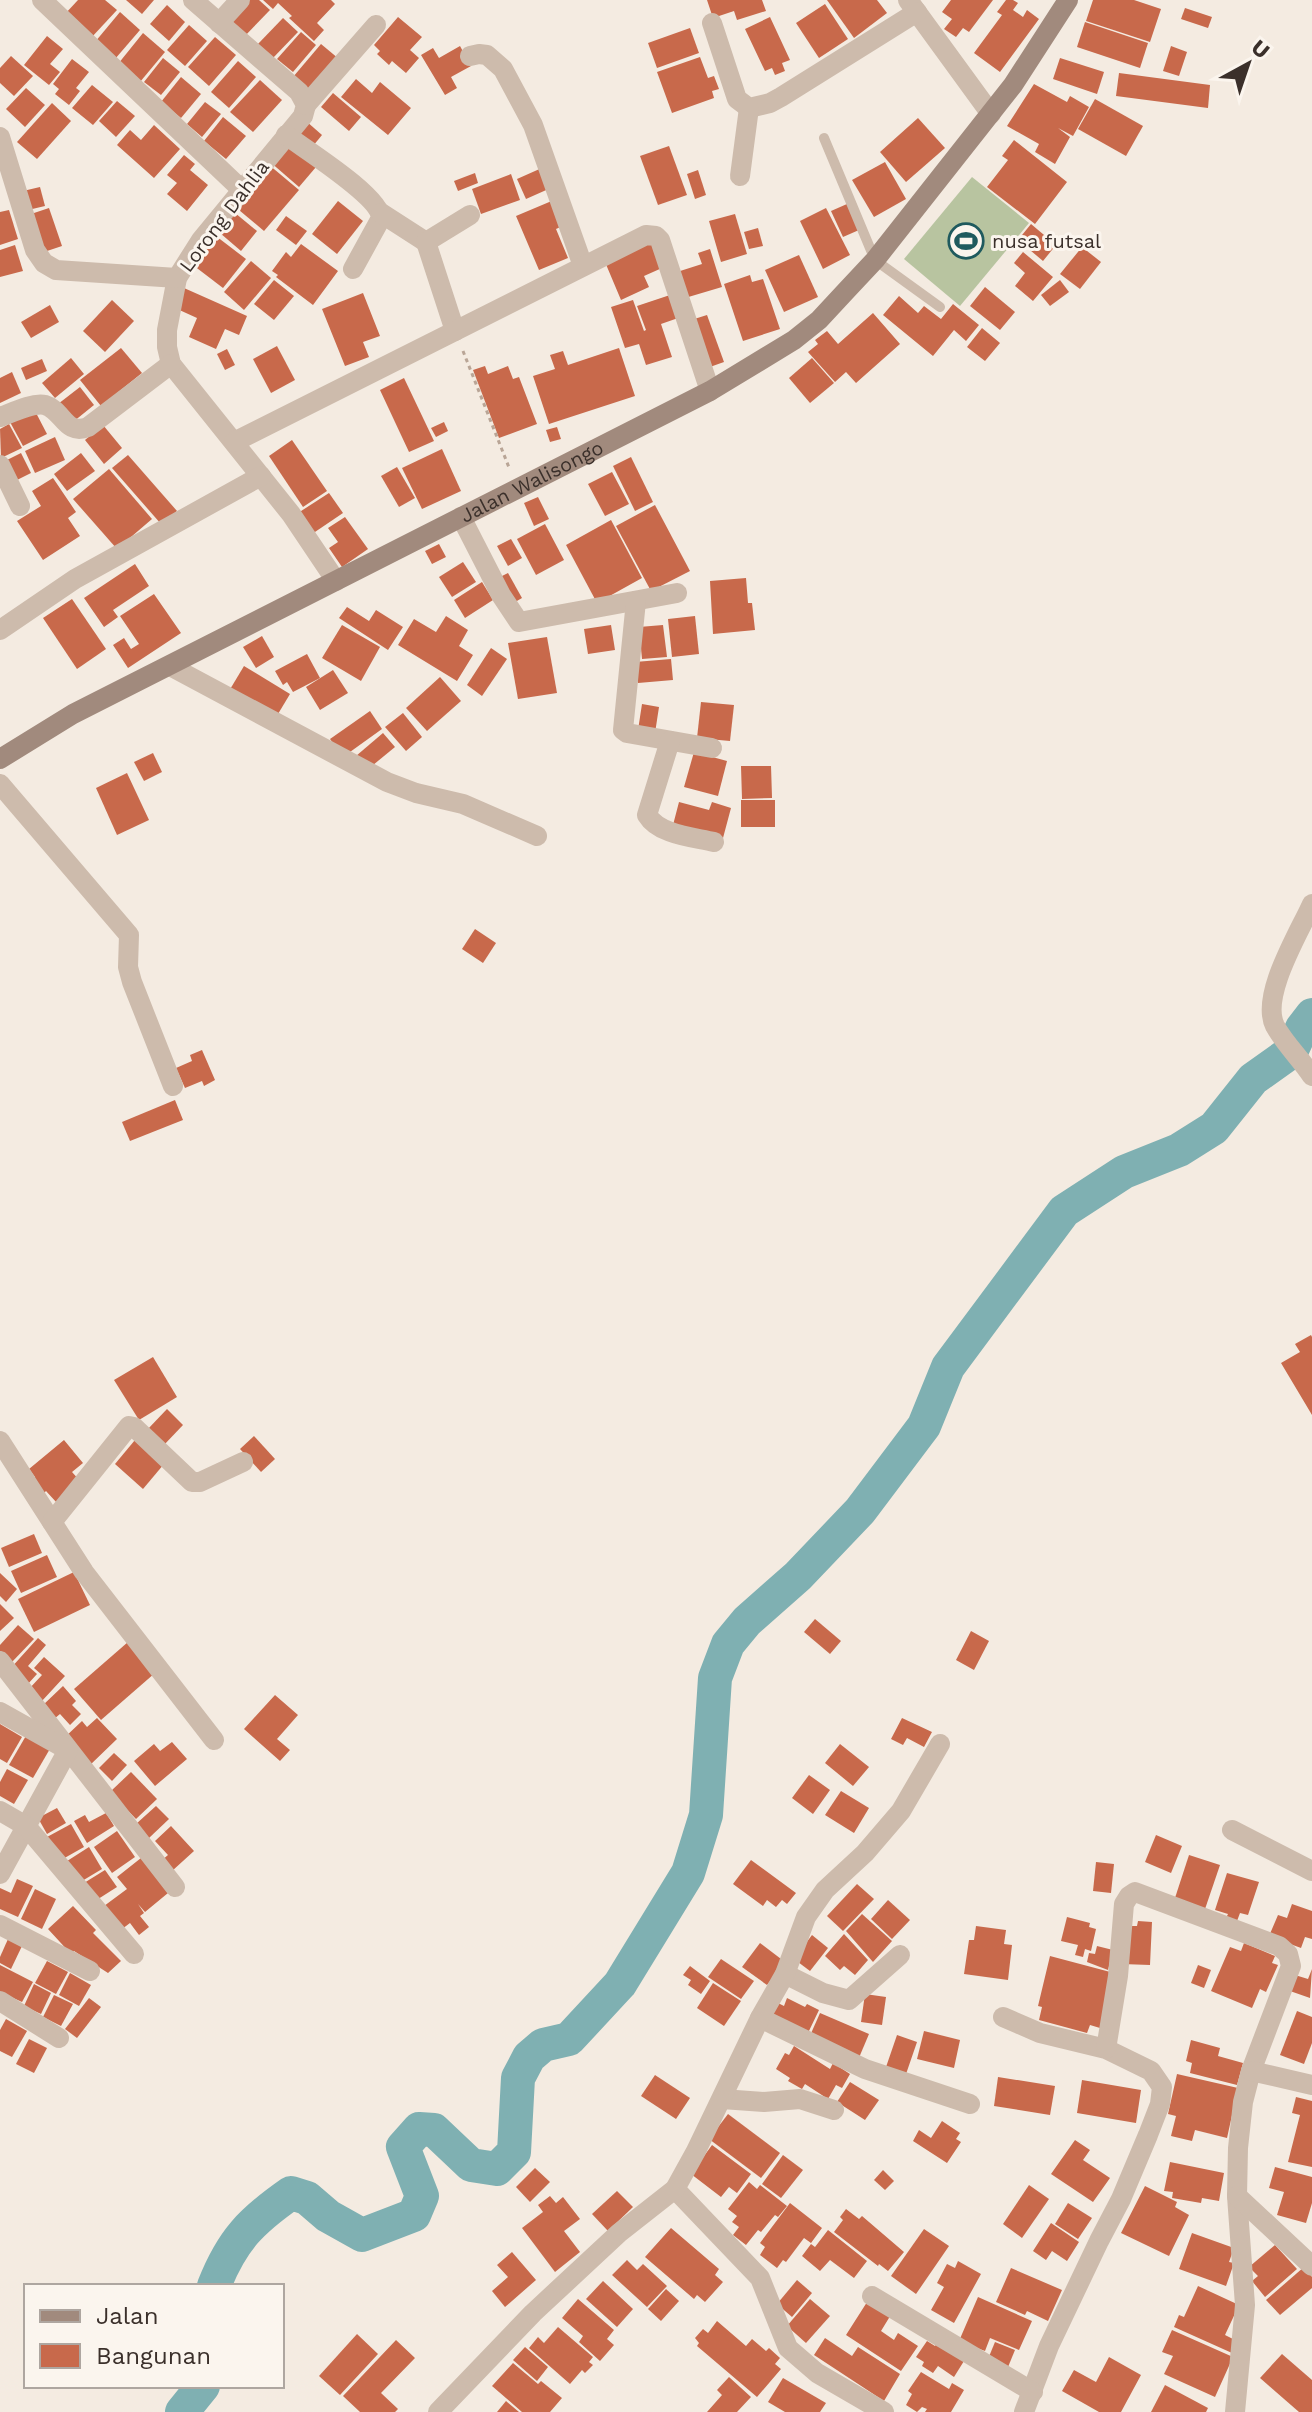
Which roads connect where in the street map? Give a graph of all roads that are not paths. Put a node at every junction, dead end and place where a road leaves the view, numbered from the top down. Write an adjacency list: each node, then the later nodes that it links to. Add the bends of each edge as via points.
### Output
1 (42, 0): 17 (street)
2 (193, 0): 6 (street)
3 (240, 0): 6 (street)
4 (1068, 0): 12 (street, Jalan Walisongo)
5 (912, 6): 11 (street, via 781,97); 12 (street)
6 (219, 23): 10 (street, via 299,92)
7 (712, 23): 11 (street, via 737,99)
8 (376, 25): 10 (street, Lorong Dahlia)
9 (470, 56): 22 (street, via 487,55 511,83 533,125)
10 (306, 105): 13 (street, Lorong Dahlia)
11 (749, 108): 16 (street)
12 (991, 114): 21 (street, Jalan Walisongo)
13 (286, 135): 17 (street, Lorong Dahlia); 18 (street)
14 (0, 137): 24 (street, via 35,250 48,267)
15 (824, 138): 21 (lane)
16 (740, 176)
17 (242, 190): 24 (street, Lorong Dahlia)
18 (381, 213): 20 (street); 23 (street)
19 (470, 215): 20 (street)
20 (426, 242): 26 (street)
21 (875, 260): 25 (lane); 28 (street, Jalan Walisongo, via 794,340)
22 (583, 266): 26 (street); 28 (street, via 646,235 656,236)
23 (353, 269)
24 (177, 278): 27 (street, Lorong Dahlia, via 167,330)
25 (940, 307)
26 (455, 331): 30 (street)
27 (171, 364): 29 (street, via 81,430 41,404); 30 (street)
28 (710, 391): 34 (street, Jalan Walisongo)
29 (0, 417)
30 (234, 442): 32 (street)
31 (0, 465): 33 (street)
32 (261, 476): 35 (street); 38 (street, via 75,579)
33 (20, 506)
34 (461, 517): 35 (street, Jalan Walisongo); 37 (street, via 519,622)
35 (336, 581): 39 (street, Jalan Walisongo)
36 (677, 593): 37 (street)
37 (636, 601): 40 (street, via 623,728)
38 (0, 630)
39 (170, 666): 42 (street, Jalan Walisongo, via 73,714); 44 (street, via 387,782 456,801)
40 (670, 741): 41 (street); 45 (street, via 647,815 663,829)
41 (712, 748)
42 (0, 759)
43 (0, 784): 48 (street, via 129,935 132,982)
44 (537, 836)
45 (714, 842)
46 (1312, 904): 47 (street, via 1272,997 1274,1023)
47 (1308, 1068)
48 (173, 1086)
49 (0, 1441): 51 (street)
50 (243, 1462): 51 (street, via 192,1482 129,1426)
51 (52, 1522): 54 (street, via 84,1572)
52 (0, 1661): 56 (street)
53 (0, 1712): 56 (street)
54 (214, 1740)
55 (940, 1744): 67 (street, via 901,1811 806,1917)
56 (68, 1750): 58 (street); 62 (street)
57 (0, 1811): 58 (street)
58 (26, 1826): 61 (street); 64 (street)
59 (1232, 1830): 60 (street)
60 (1312, 1871)
61 (0, 1874)
62 (175, 1887)
63 (0, 1925): 66 (street)
64 (134, 1954)
65 (900, 1955): 67 (street, via 849,2000)
66 (90, 1971)
67 (785, 1974): 70 (street)
68 (0, 2001): 71 (street)
69 (1003, 2017): 72 (street, via 1040,2033)
70 (760, 2018): 75 (street); 76 (street, via 865,2069)
71 (59, 2038)
72 (1106, 2049): 73 (street, via 1124,1904 1129,1896 1141,1893 1288,1954 1291,1966); 82 (street, via 1154,2073 1162,2087 1160,2104)
73 (1251, 2071): 74 (street); 79 (street, via 1243,2102)
74 (1312, 2085)
75 (722, 2099): 77 (street, via 800,2099); 78 (street)
76 (970, 2104)
77 (834, 2110)
78 (675, 2189): 83 (street, via 533,2313); 84 (street, via 760,2278 788,2348 817,2373)
79 (1237, 2196): 80 (street); 86 (street, via 1245,2305)
80 (1312, 2266)
81 (872, 2296): 82 (street)
82 (1033, 2392): 85 (street)
83 (438, 2412)
84 (884, 2412)
85 (1024, 2412)
86 (1235, 2412)

